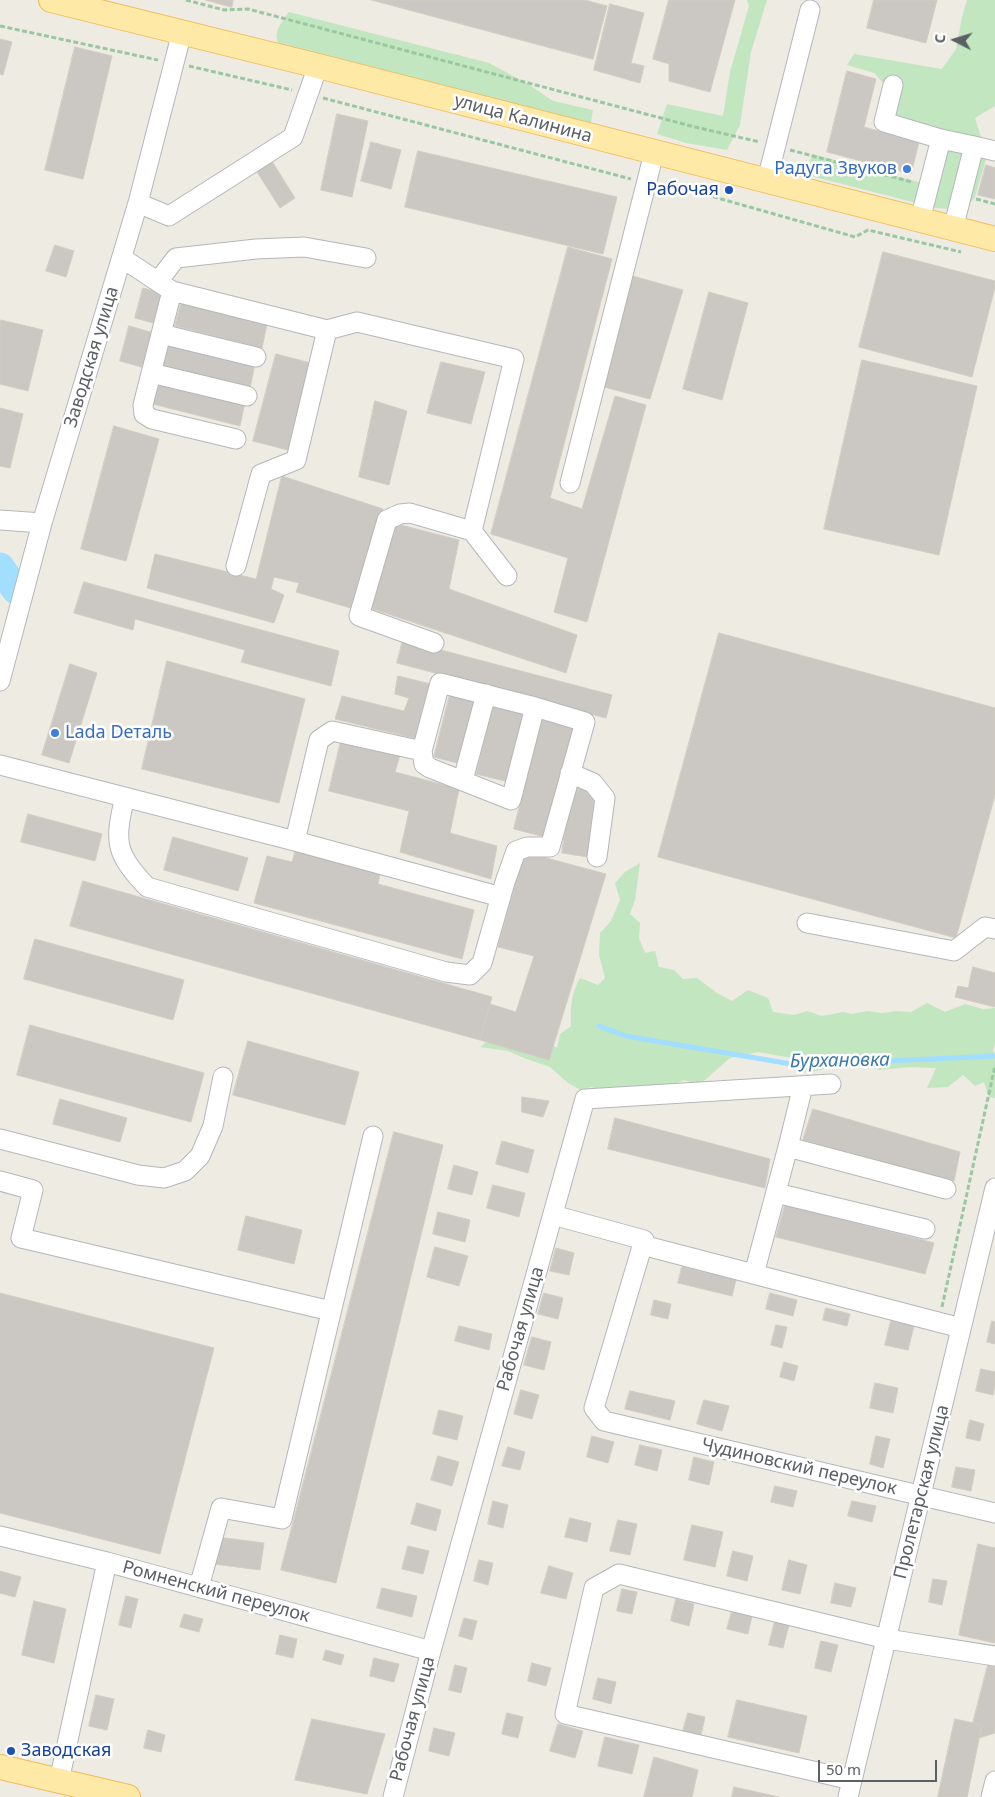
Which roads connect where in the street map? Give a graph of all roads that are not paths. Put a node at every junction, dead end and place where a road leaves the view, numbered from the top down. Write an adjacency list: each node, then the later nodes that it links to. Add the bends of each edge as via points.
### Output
1 (51, 0): 3 (main road, улица Калинина)
2 (810, 10): 10 (street)
3 (182, 32): 4 (main road, улица Калинина); 11 (street, Заводская улица)
4 (318, 66): 9 (main road, улица Калинина); 11 (street, via 294,137 169,216)
5 (894, 85): 6 (street, via 884,122)
6 (941, 139): 7 (street); 12 (street)
7 (974, 146): 8 (street); 13 (street)
8 (995, 151)
9 (654, 153): 10 (main road, улица Калинина); 24 (street)
10 (767, 180): 12 (main road, улица Калинина)
11 (138, 203): 15 (street, Заводская улица)
12 (920, 220): 13 (main road, улица Калинина)
13 (953, 229): 14 (main road, улица Калинина)
14 (995, 239)
15 (122, 258): 17 (street); 26 (street, Заводская улица)
16 (366, 258): 17 (street, via 304,247 176,258)
17 (165, 286): 18 (street); 19 (street)
18 (327, 330): 27 (street, via 357,322 514,359); 28 (street, via 296,460 261,474)
19 (161, 334): 20 (street); 21 (street)
20 (256, 357)
21 (151, 373): 22 (street); 23 (street, via 143,405 144,414 152,419)
22 (247, 396)
23 (236, 439)
24 (570, 483)
25 (0, 520): 26 (street)
26 (42, 523): 31 (street, Заводская улица)
27 (472, 531): 29 (street); 30 (street, via 410,513 387,520 359,616)
28 (236, 566)
29 (506, 576)
30 (434, 643)
31 (0, 681)
32 (486, 694): 33 (street); 34 (street, via 440,683); 37 (street)
33 (535, 707): 36 (street, via 585,722); 37 (street, via 511,800)
34 (422, 751): 37 (street, via 424,764); 39 (street, via 340,731 323,736)
35 (0, 765): 38 (street)
36 (570, 773): 40 (street, via 593,783 605,798); 41 (street, via 550,848 527,847 516,851)
37 (463, 780)
38 (125, 797): 39 (street); 41 (street, via 118,827 121,853 147,887 446,972 470,976 482,963)
39 (295, 840): 41 (street)
40 (597, 858)
41 (501, 897)
42 (807, 923): 43 (street, via 954,951 985,927)
43 (995, 929)
44 (223, 1076): 48 (street, via 213,1126 200,1156 185,1171 164,1178 138,1176)
45 (831, 1084): 46 (street, Рабочая улица)
46 (804, 1086): 49 (street); 54 (street, Рабочая улица, via 585,1099)
47 (373, 1136): 58 (street)
48 (0, 1139)
49 (788, 1147): 52 (street); 53 (street)
50 (0, 1182): 58 (street, via 33,1190 21,1238)
51 (995, 1188): 59 (street, Пролетарская улица)
52 (946, 1189)
53 (776, 1193): 55 (street); 57 (street)
54 (553, 1215): 56 (street, via 644,1240); 66 (street, Рабочая улица)
55 (925, 1229)
56 (642, 1245): 57 (street); 60 (street, Чудиновский переулок, via 594,1408 604,1421)
57 (754, 1274): 59 (street)
58 (331, 1311): 64 (street, via 282,1518 221,1508)
59 (961, 1328): 60 (street, Пролетарская улица)
60 (921, 1496): 61 (street, Чудиновский переулок); 65 (street, Пролетарская улица)
61 (995, 1513)
62 (0, 1536): 63 (street, Ромненский переулок)
63 (107, 1562): 64 (street, Ромненский переулок); 69 (street)
64 (199, 1587): 66 (street, Ромненский переулок)
65 (886, 1639): 67 (street); 71 (street, Пролетарская улица); 71 (street, via 619,1574 594,1588 565,1714)
66 (431, 1651): 73 (street, Рабочая улица)
67 (995, 1656)
68 (0, 1767): 69 (main road)
69 (59, 1781): 72 (main road)
70 (995, 1781): 74 (street)
71 (850, 1789)
72 (128, 1797)
73 (393, 1797)
74 (991, 1797)

